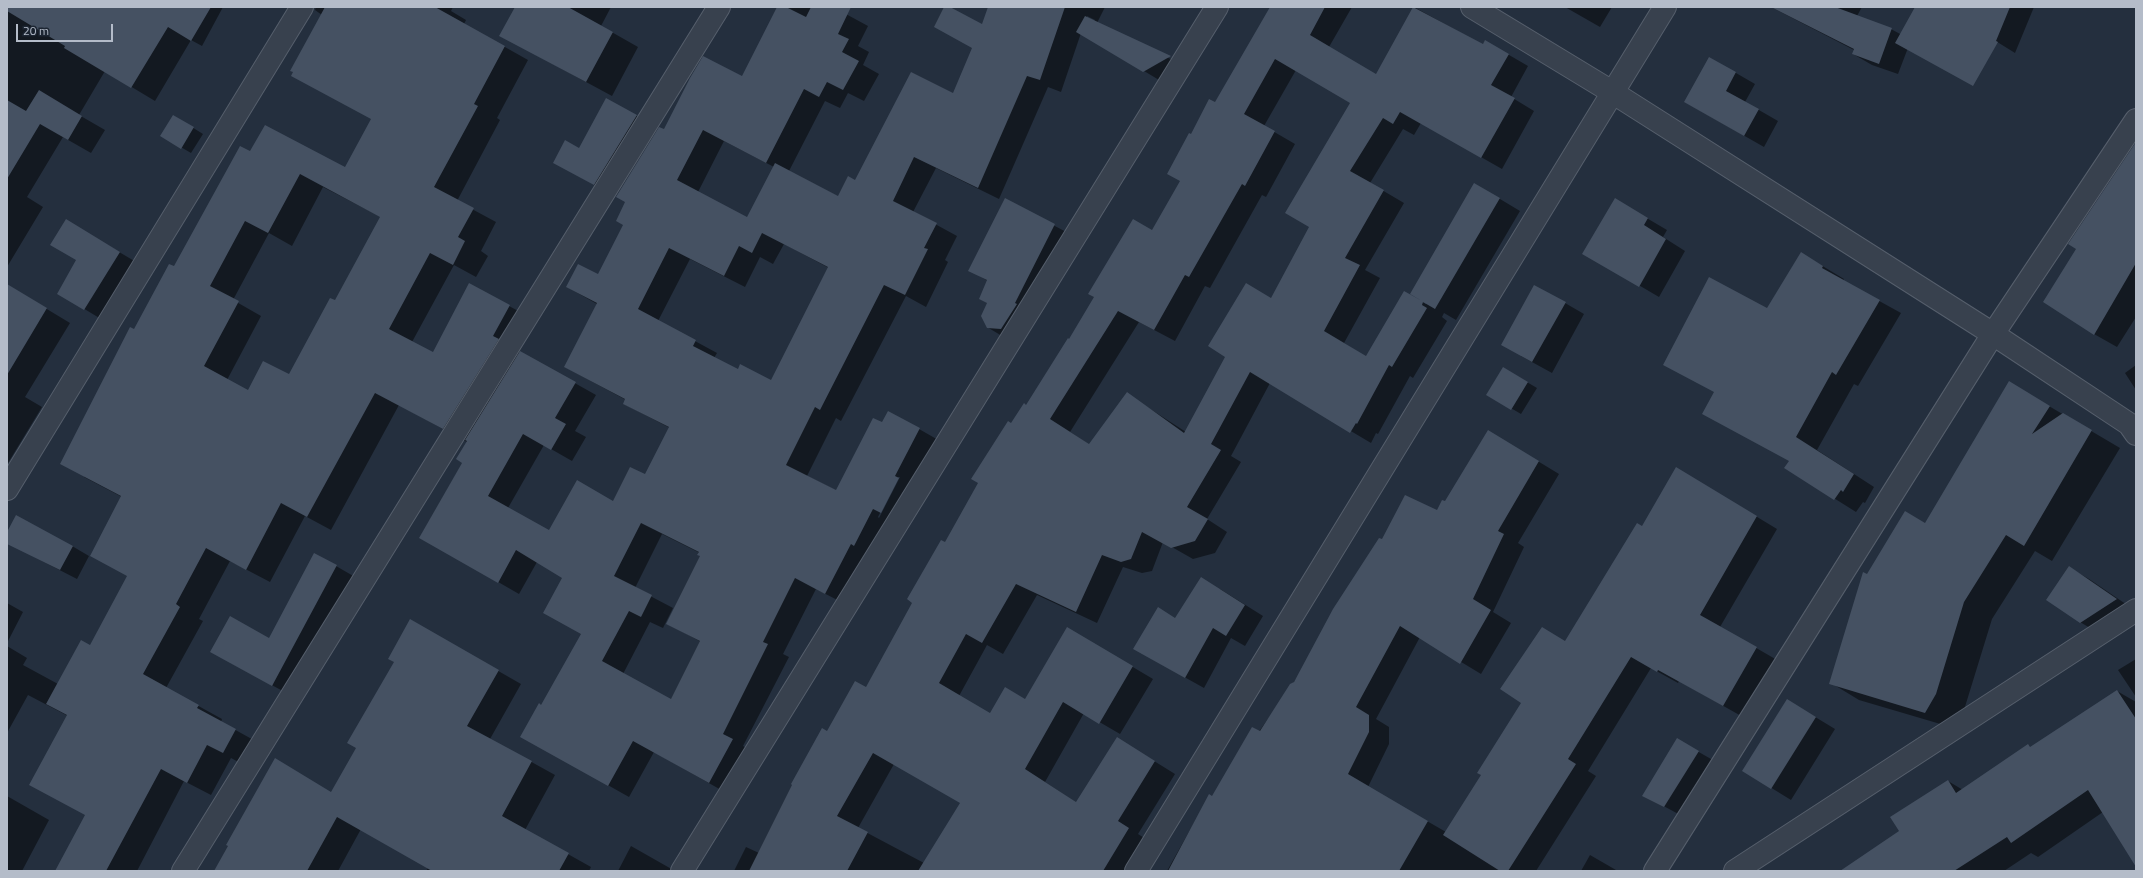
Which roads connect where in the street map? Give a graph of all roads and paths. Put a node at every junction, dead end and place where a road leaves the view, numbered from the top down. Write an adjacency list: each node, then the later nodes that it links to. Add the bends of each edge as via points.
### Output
1 (302, 7): 10 (street)
2 (719, 7): 12 (street)
3 (1216, 7): 13 (street)
4 (1472, 7): 6 (street)
5 (1665, 7): 6 (street)
6 (1612, 92): 8 (street); 14 (street)
7 (2136, 120): 8 (street)
8 (1993, 334): 9 (street, via 2129,424); 15 (street)
9 (2136, 434)
10 (7, 489)
11 (2136, 610): 16 (street)
12 (183, 871)
13 (682, 871)
14 (1136, 871)
15 (1655, 871)
16 (1735, 871)

